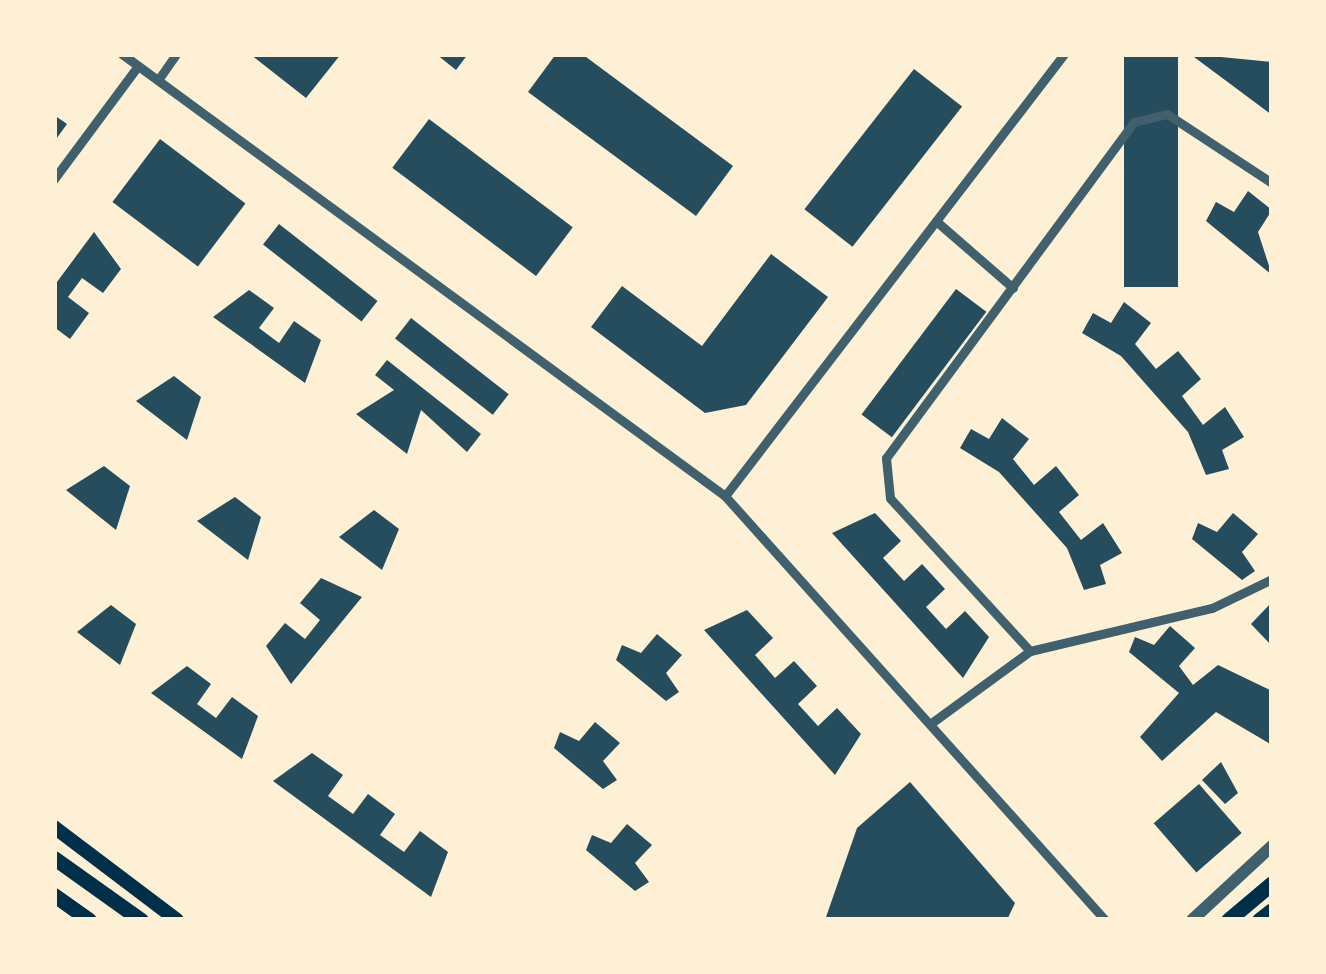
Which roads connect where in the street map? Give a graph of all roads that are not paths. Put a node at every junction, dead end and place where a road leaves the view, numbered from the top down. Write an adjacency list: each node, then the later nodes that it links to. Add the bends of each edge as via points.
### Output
1 (122, 54): 4 (street)
2 (176, 54): 5 (street)
3 (1064, 54): 8 (street)
4 (138, 66): 5 (street); 6 (street)
5 (158, 80): 10 (street)
6 (54, 179)
7 (1272, 183): 9 (street, via 1168,115 1134,122)
8 (936, 221): 9 (street); 10 (street)
9 (1013, 288): 12 (street, via 880,476)
10 (725, 496): 13 (street)
11 (1272, 579): 12 (street, via 1212,608)
12 (1030, 651): 13 (street)
13 (930, 724): 23 (street)
14 (54, 827): 22 (main road)
15 (1272, 846): 24 (street)
16 (54, 857): 21 (main road)
17 (1272, 883): 25 (main road)
18 (54, 895): 20 (main road)
19 (1272, 910): 26 (main road)
20 (88, 920)
21 (141, 920)
22 (177, 920)
23 (1105, 920)
24 (1192, 920)
25 (1228, 920)
26 (1259, 920)

